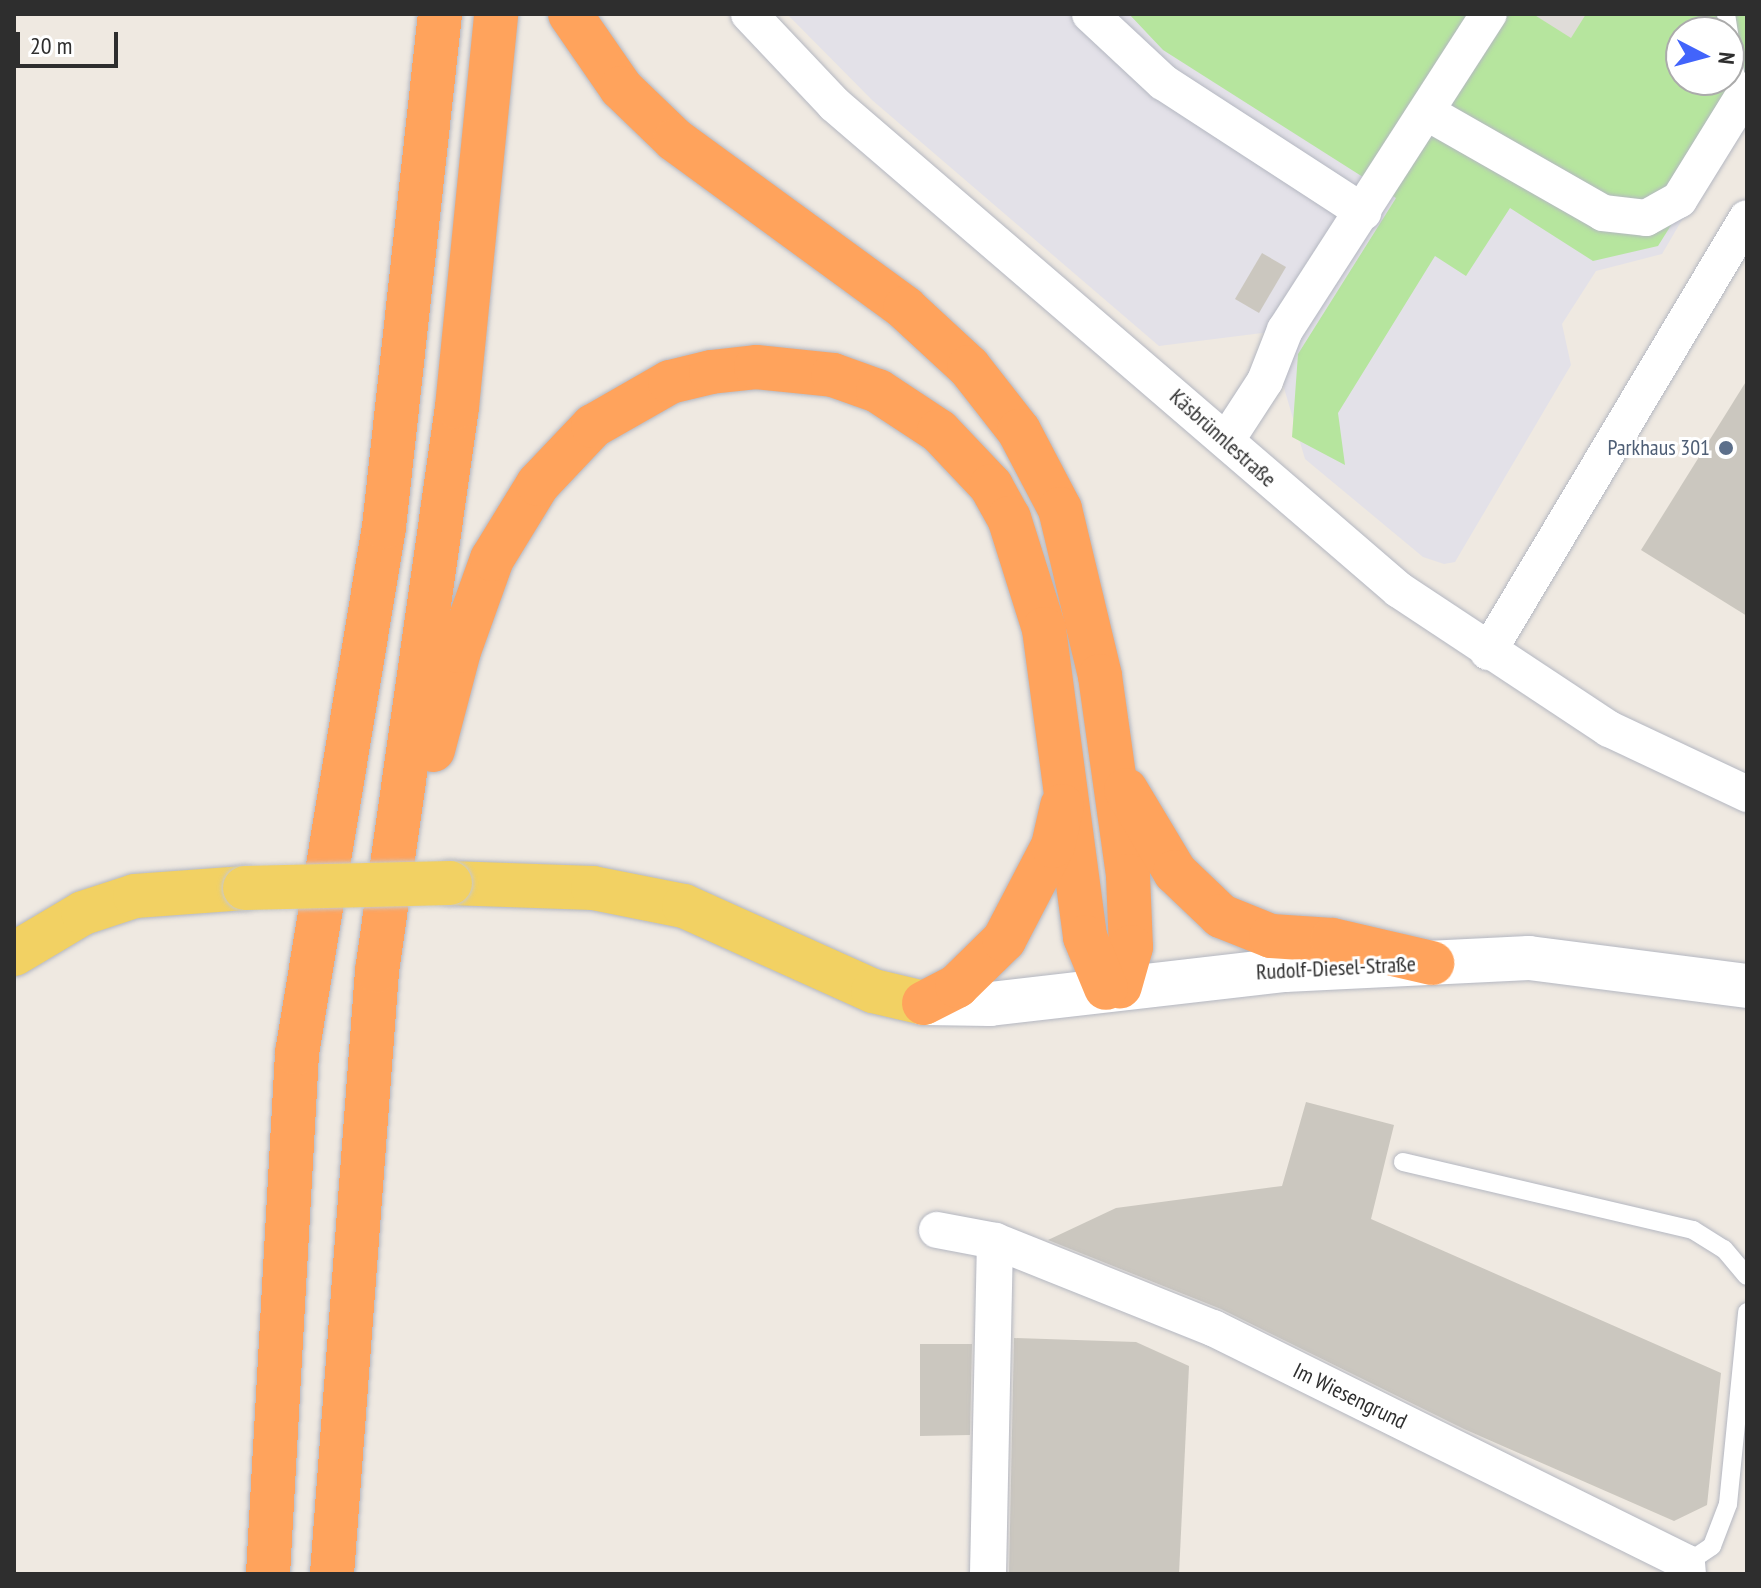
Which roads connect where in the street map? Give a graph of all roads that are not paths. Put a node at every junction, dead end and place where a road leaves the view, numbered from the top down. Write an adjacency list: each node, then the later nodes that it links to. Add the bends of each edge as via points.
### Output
1 (440, 14): 30 (highway, via 384,527 297,1053)
2 (496, 14): 18 (highway, via 457,407)
3 (570, 14): 13 (highway, via 621,88 675,140 905,308 969,367 1019,431 1060,509 1076,558)
4 (749, 14): 11 (street, Käsbrünnlestraße, via 834,104)
5 (1090, 14): 9 (street, via 1163,82)
6 (1489, 14): 8 (street)
7 (1743, 96): 8 (street, via 1679,200 1646,218 1603,213)
8 (1428, 113): 9 (street)
9 (1363, 212): 11 (street, via 1285,330 1265,381)
10 (1747, 218): 12 (street)
11 (1228, 438): 12 (street, Käsbrünnlestraße, via 1399,590)
12 (1488, 652): 15 (street, Käsbrünnlestraße, via 1609,729)
13 (1115, 770): 17 (highway, via 1175,872 1221,916 1271,936 1332,940); 21 (highway, via 1131,934)
14 (1066, 792): 18 (highway, via 1052,671 1023,551 991,486 964,454 911,410 833,375 756,367 670,382 593,426 565,453 492,559 442,714 403,926); 21 (highway, via 1085,937); 23 (highway, via 1053,846 1004,940 957,986)
15 (1747, 794)
16 (14, 954): 23 (main road, bridge, via 83,913 135,896 450,883 593,888 684,906 873,991)
17 (1432, 963): 19 (main road, Rudolf-Diesel-Straße, via 1529,958); 21 (main road, Rudolf-Diesel-Straße)
18 (377, 971): 31 (highway)
19 (1686, 977): 20 (main road, Rudolf-Diesel-Straße); 22 (main road)
20 (1747, 986)
21 (1113, 987): 23 (main road, Rudolf-Diesel-Straße, via 990,1004)
22 (1747, 997)
23 (924, 1003)
24 (1403, 1162): 27 (lane, via 1693,1230 1724,1249)
25 (937, 1230): 26 (street, Im Wiesengrund)
26 (995, 1241): 29 (street, Im Wiesengrund, via 1213,1328); 32 (street)
27 (1747, 1276)
28 (1747, 1312): 29 (lane, via 1728,1504 1712,1546)
29 (1688, 1568)
30 (268, 1574)
31 (332, 1574)
32 (988, 1574)

